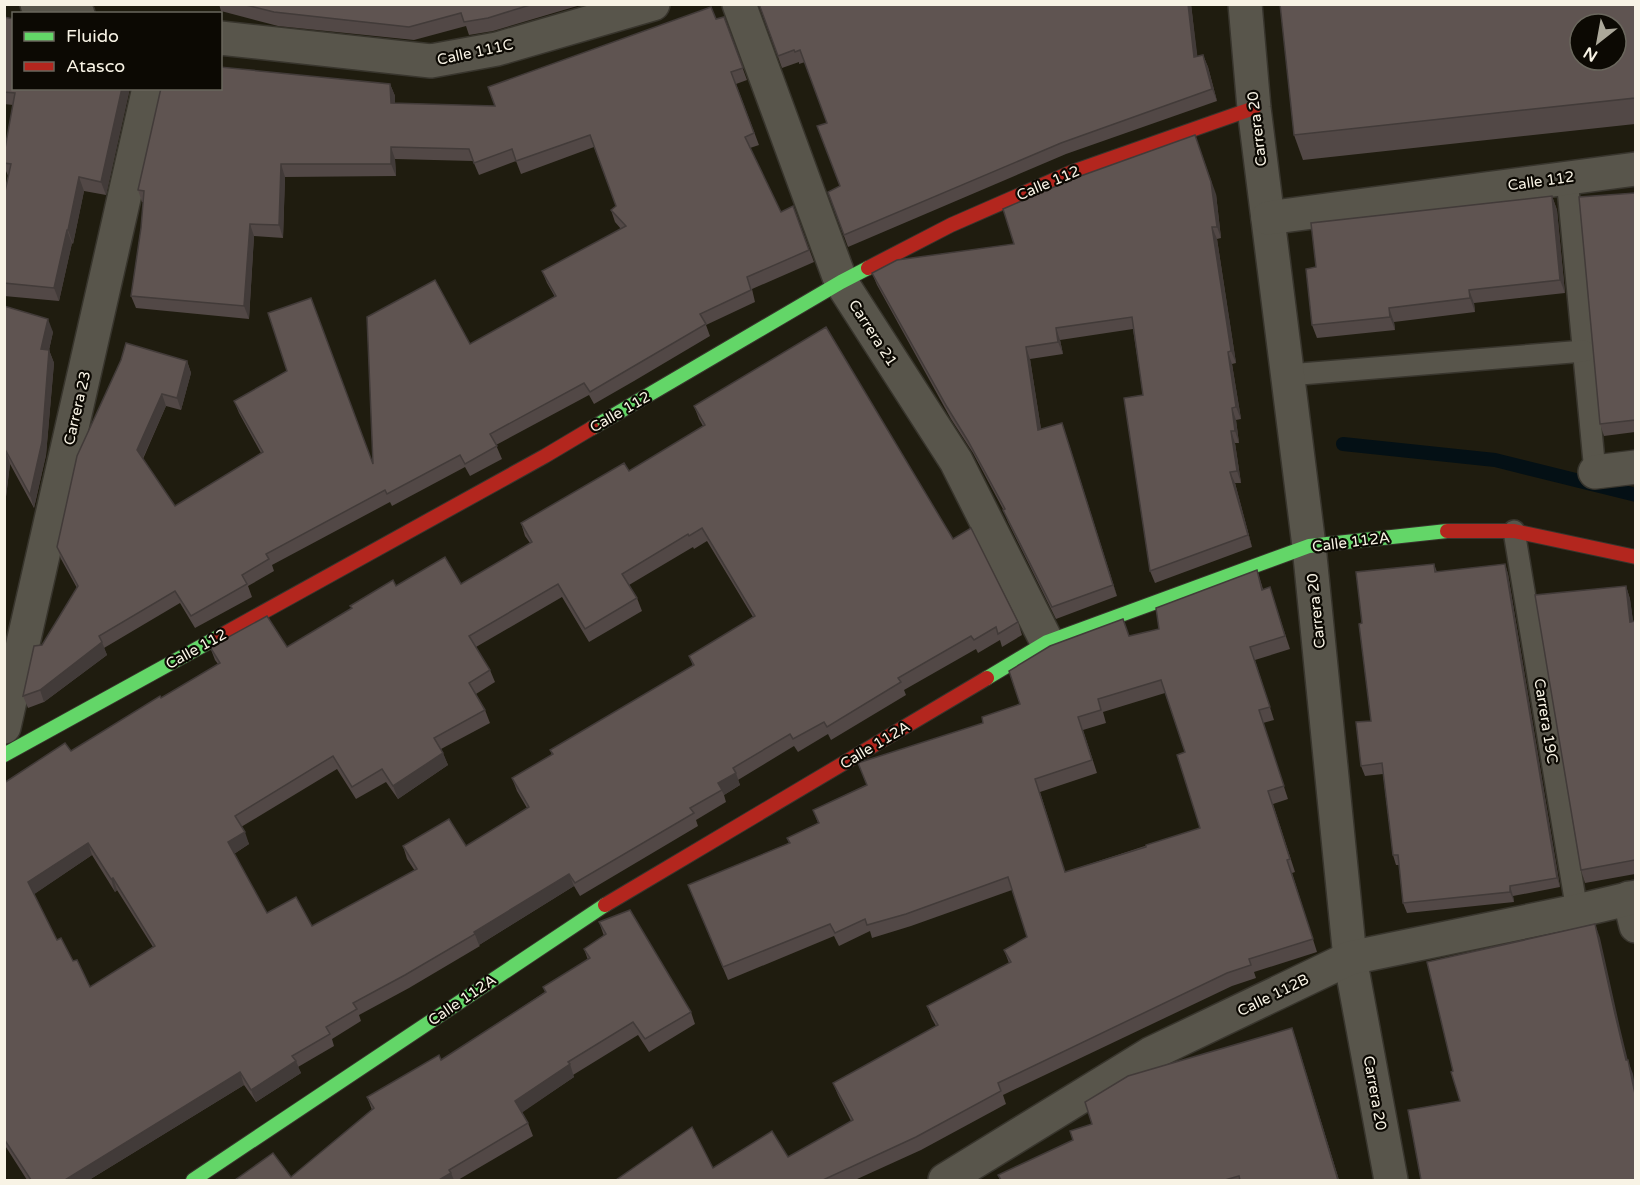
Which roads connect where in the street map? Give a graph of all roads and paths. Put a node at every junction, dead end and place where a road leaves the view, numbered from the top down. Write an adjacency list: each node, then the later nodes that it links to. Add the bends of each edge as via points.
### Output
1 (37, 4): 5 (street)
2 (653, 4): 6 (street, Calle 111C, via 497,49 431,61)
3 (739, 4): 12 (street, Carrera 21)
4 (1245, 4): 8 (street, Carrera 20)
5 (70, 12)
6 (222, 38)
7 (149, 90): 21 (street, Carrera 23)
8 (1254, 108): 11 (street, Carrera 20); 12 (street, Calle 112, via 1072,172 951,225)
9 (1635, 169): 10 (street, Calle 112)
10 (1567, 177): 11 (street, Calle 112); 13 (lane)
11 (1268, 218): 14 (street, Carrera 20)
12 (841, 282): 20 (street, Carrera 21, via 956,461); 22 (street, Calle 112, via 544,456)
13 (1584, 351): 14 (lane); 16 (lane)
14 (1288, 375): 18 (street, Carrera 20)
15 (1635, 467): 16 (street)
16 (1595, 472)
17 (1514, 531): 18 (street, Calle 112A, via 1446,531); 19 (street, Calle 112A); 24 (lane, Carrera 19C)
18 (1309, 546): 20 (street, Calle 112A); 25 (street, Carrera 20)
19 (1635, 557)
20 (1047, 642): 26 (street, Calle 112A, via 590,914)
21 (4, 727)
22 (4, 755)
23 (1633, 907): 24 (street, Calle 112B)
24 (1577, 911): 25 (street, Calle 112B)
25 (1350, 958): 27 (street, Calle 112B, via 1150,1054); 28 (street, Carrera 20)
26 (193, 1180)
27 (945, 1180)
28 (1391, 1180)

